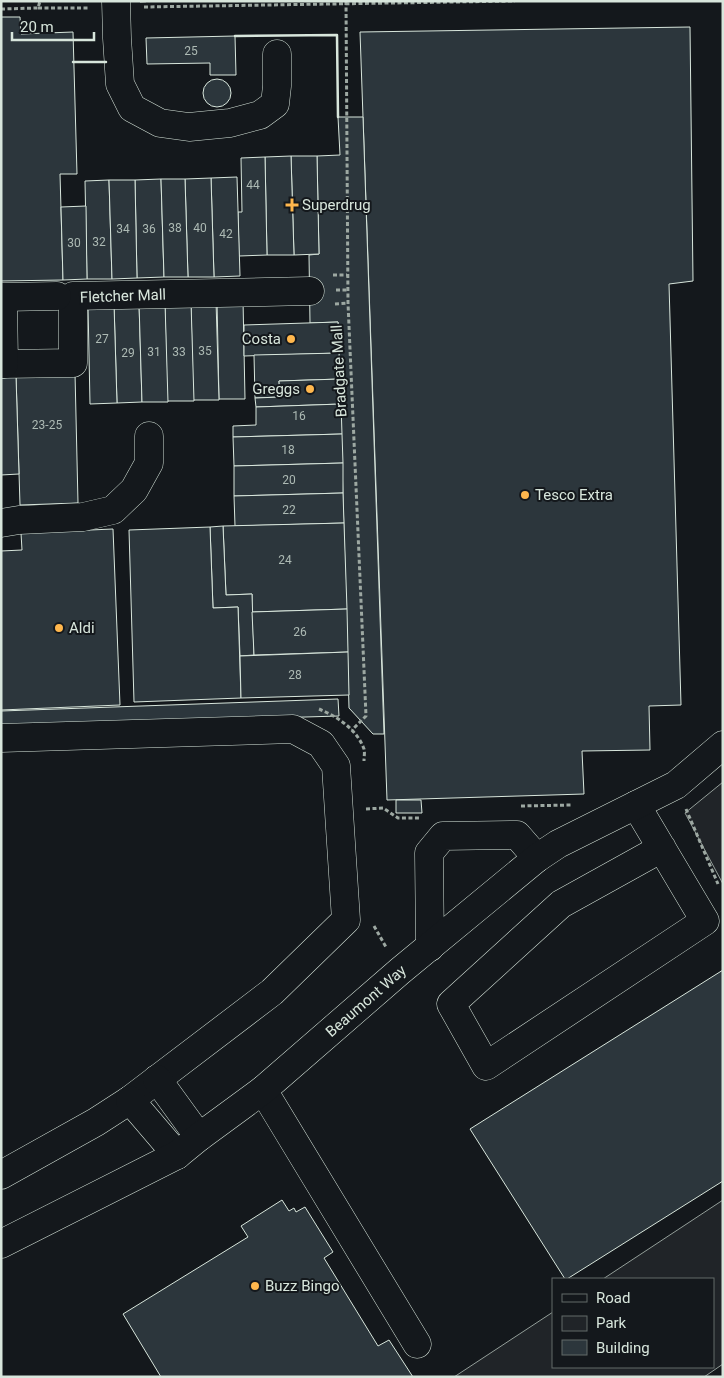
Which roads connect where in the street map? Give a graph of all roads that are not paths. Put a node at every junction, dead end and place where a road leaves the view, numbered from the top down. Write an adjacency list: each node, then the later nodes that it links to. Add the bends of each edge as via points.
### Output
1 (116, 4): 2 (street, via 120,84 132,108 160,123 189,127 230,123 260,115 275,104)
2 (277, 54)
3 (310, 291): 5 (street, Fletcher Mall, via 73,296 73,363)
4 (57, 296): 5 (street, via 3,297)
5 (2, 364)
6 (148, 436): 7 (street, via 149,463 134,490 113,510 83,517)
7 (1, 524)
8 (1, 738): 14 (street, via 293,729 321,744 336,766 346,920 272,992)
9 (723, 745): 10 (street, Beaumont Way, via 676,785)
10 (636, 805): 11 (street); 12 (street, Beaumont Way)
11 (662, 848): 11 (street, via 705,921 486,1066 451,1004 561,904)
12 (537, 858): 13 (street, Beaumont Way); 13 (street, via 517,835 443,836 429,853)
13 (430, 946): 15 (street, Beaumont Way)
14 (157, 1079): 16 (street); 17 (street)
15 (263, 1090): 17 (street, Beaumont Way); 21 (street)
16 (130, 1100): 18 (street); 19 (street)
17 (199, 1137): 18 (street, Beaumont Way)
18 (177, 1155): 20 (street, Beaumont Way)
19 (1, 1175)
20 (1, 1244)
21 (417, 1344)

